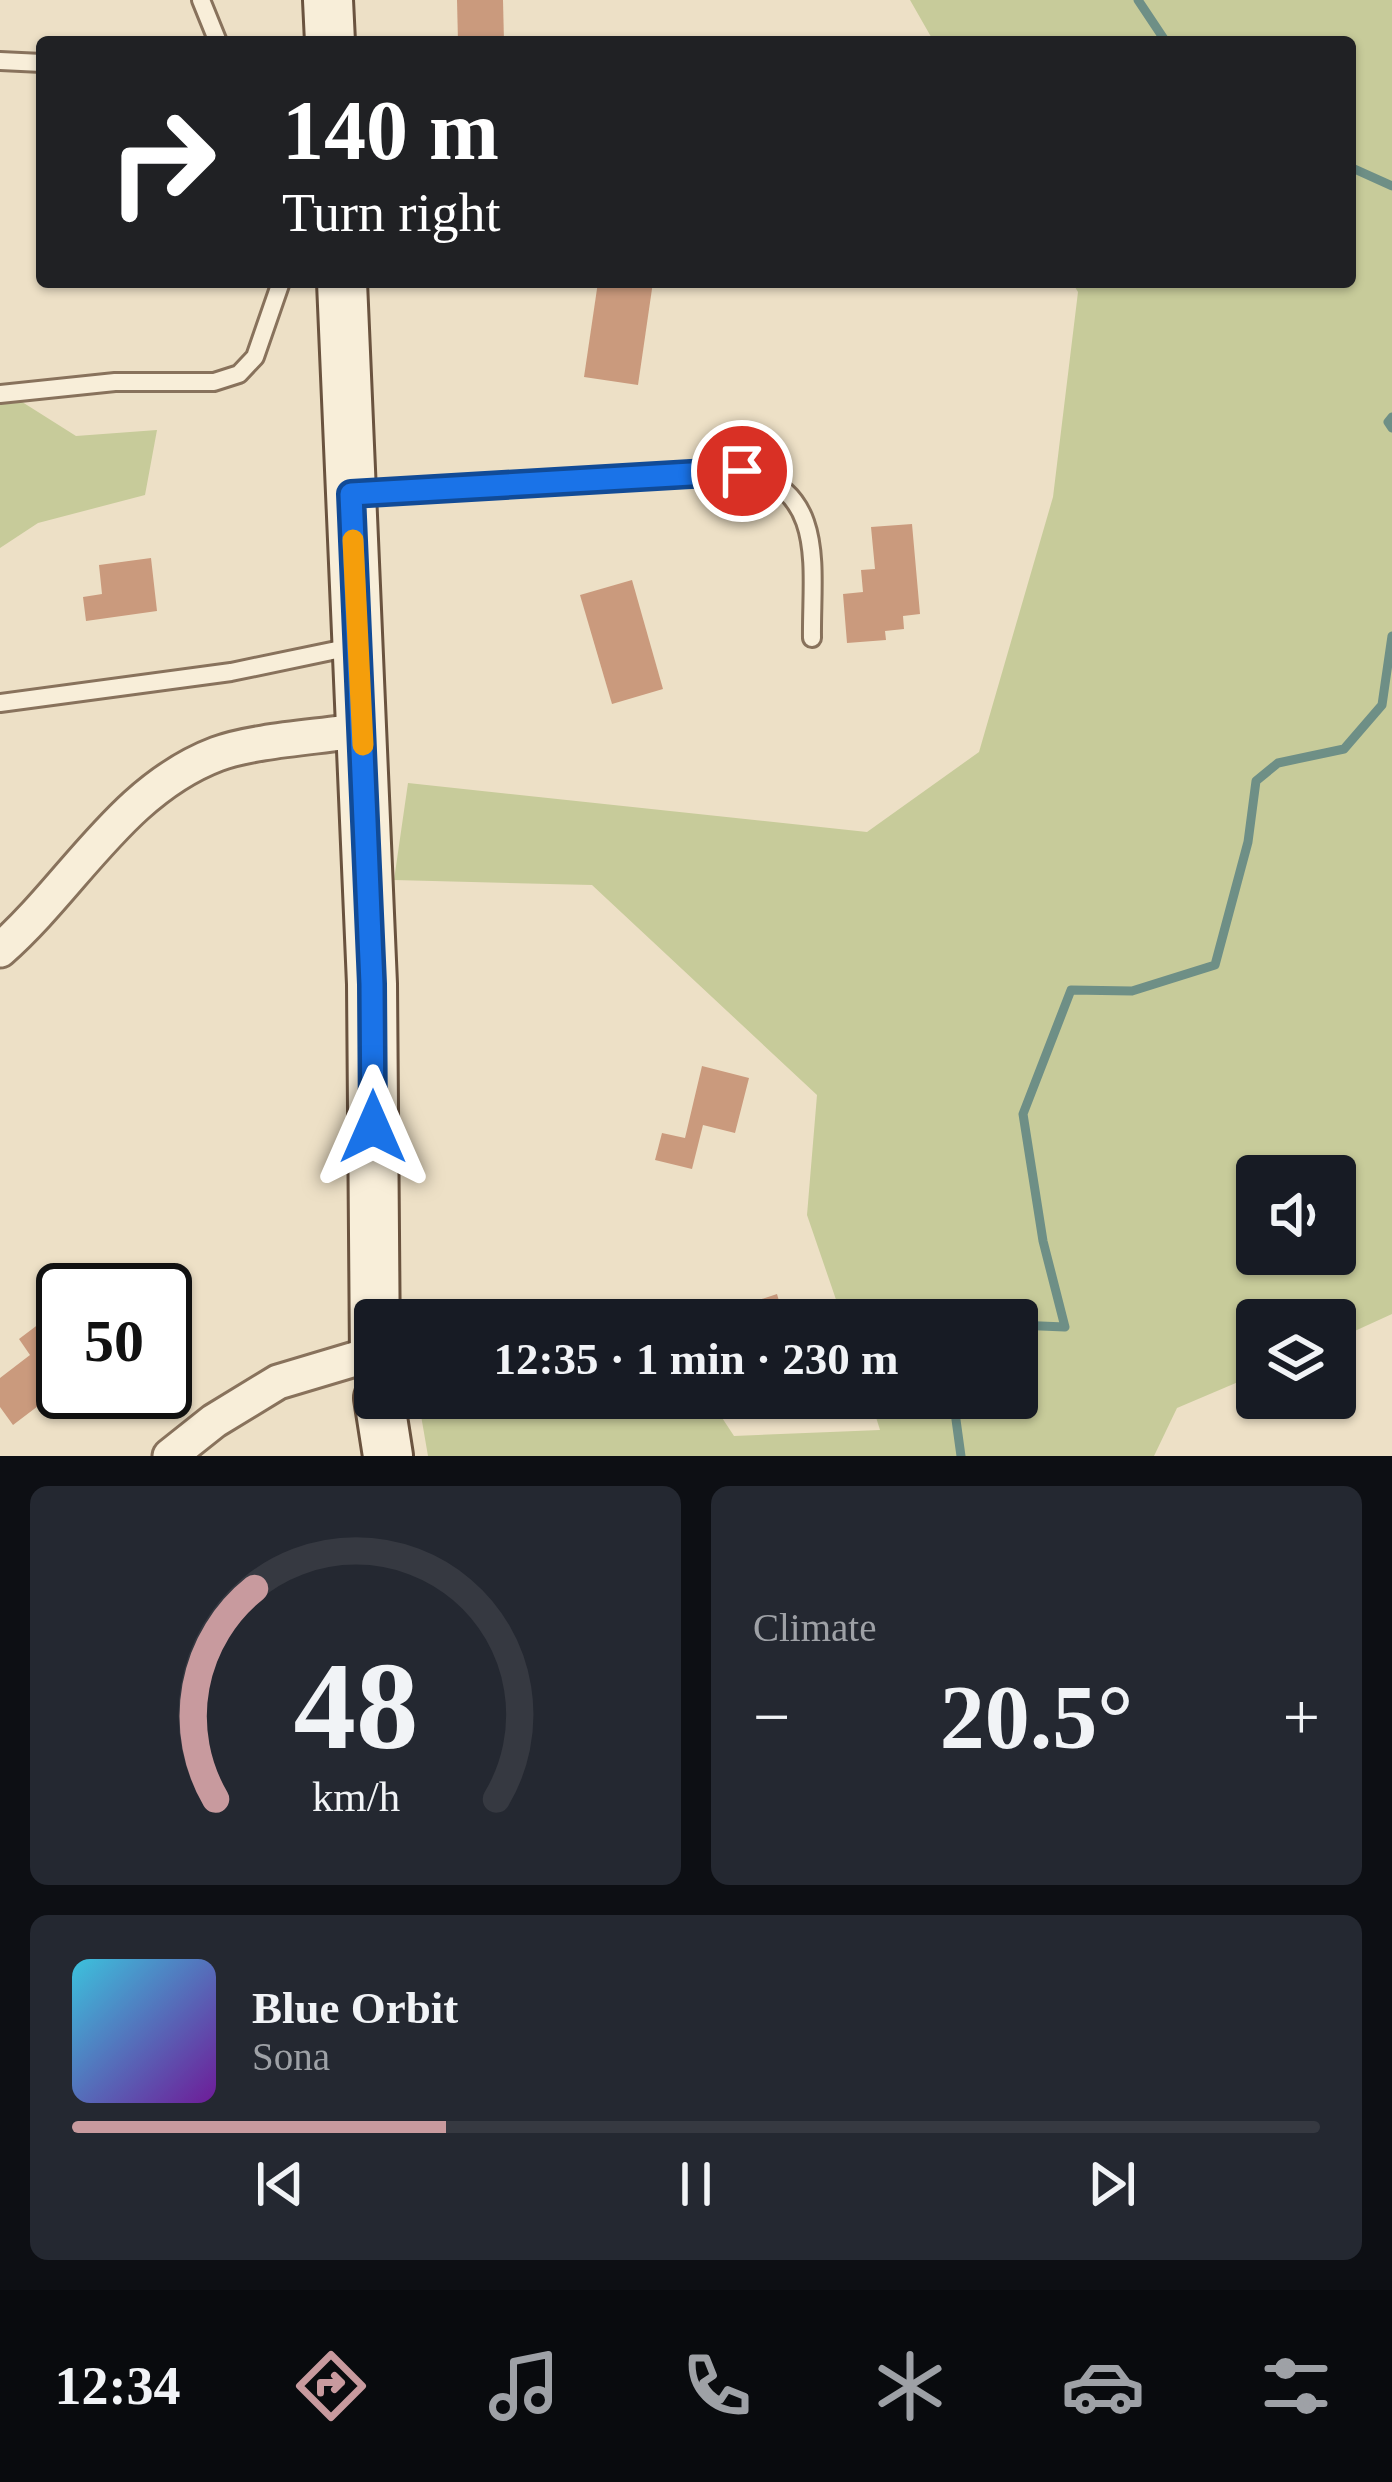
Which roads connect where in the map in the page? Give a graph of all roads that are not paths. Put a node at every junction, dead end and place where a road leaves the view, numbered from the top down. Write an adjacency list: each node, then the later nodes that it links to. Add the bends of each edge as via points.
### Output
1 (201, 0): 3 (lane)
2 (328, 0): 4 (main road)
3 (216, 36)
4 (330, 36)
5 (0, 61): 6 (lane)
6 (36, 63)
7 (279, 288): 9 (lane, via 255,357 239,374)
8 (342, 288): 10 (main road)
9 (0, 394)
10 (351, 494): 11 (lane, via 742,471 769,477 800,506 810,535); 12 (main road)
11 (812, 638)
12 (358, 646): 13 (lane); 14 (main road)
13 (0, 703)
14 (362, 730): 15 (street, via 221,752 175,773 136,803); 16 (main road)
15 (0, 950)
16 (375, 1299)
17 (354, 1362): 19 (street, via 278,1382)
18 (382, 1419): 20 (main road)
19 (170, 1456)
20 (388, 1456)

